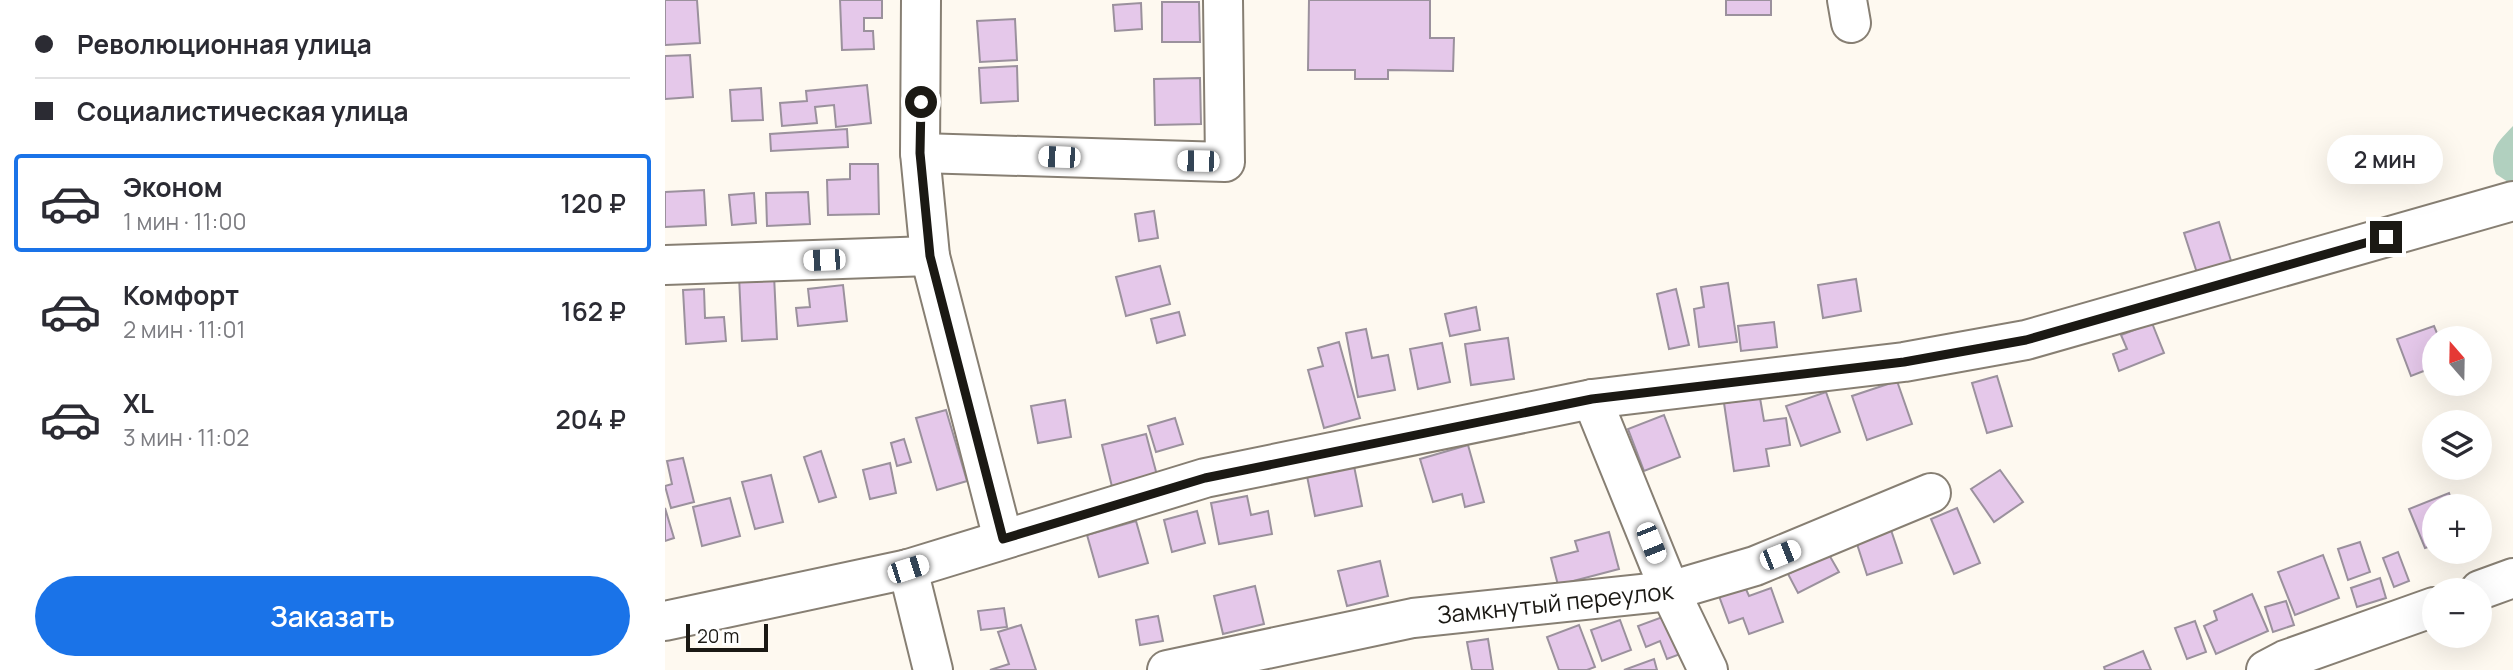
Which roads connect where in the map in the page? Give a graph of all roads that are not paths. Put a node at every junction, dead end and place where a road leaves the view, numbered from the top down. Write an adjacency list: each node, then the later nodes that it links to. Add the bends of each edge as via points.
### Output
1 (921, 0): 3 (street)
2 (1223, 0): 3 (street, via 1226,162)
3 (920, 153): 5 (street)
4 (2513, 201): 7 (street, via 2026,340 1904,362)
5 (930, 256): 6 (street); 9 (street)
6 (665, 265)
7 (1592, 399): 9 (street, via 1205,478); 13 (street)
8 (1931, 493): 13 (street, Замкнутый переулок, via 1755,566)
9 (1003, 539): 10 (street)
10 (908, 569): 15 (street); 16 (street)
11 (2513, 578): 12 (street)
12 (2492, 586)
13 (1670, 592): 17 (street, Замкнутый переулок, via 1413,618); 18 (street)
14 (2422, 611): 19 (street)
15 (665, 621)
16 (933, 670)
17 (1167, 670)
18 (1708, 670)
19 (2266, 670)

